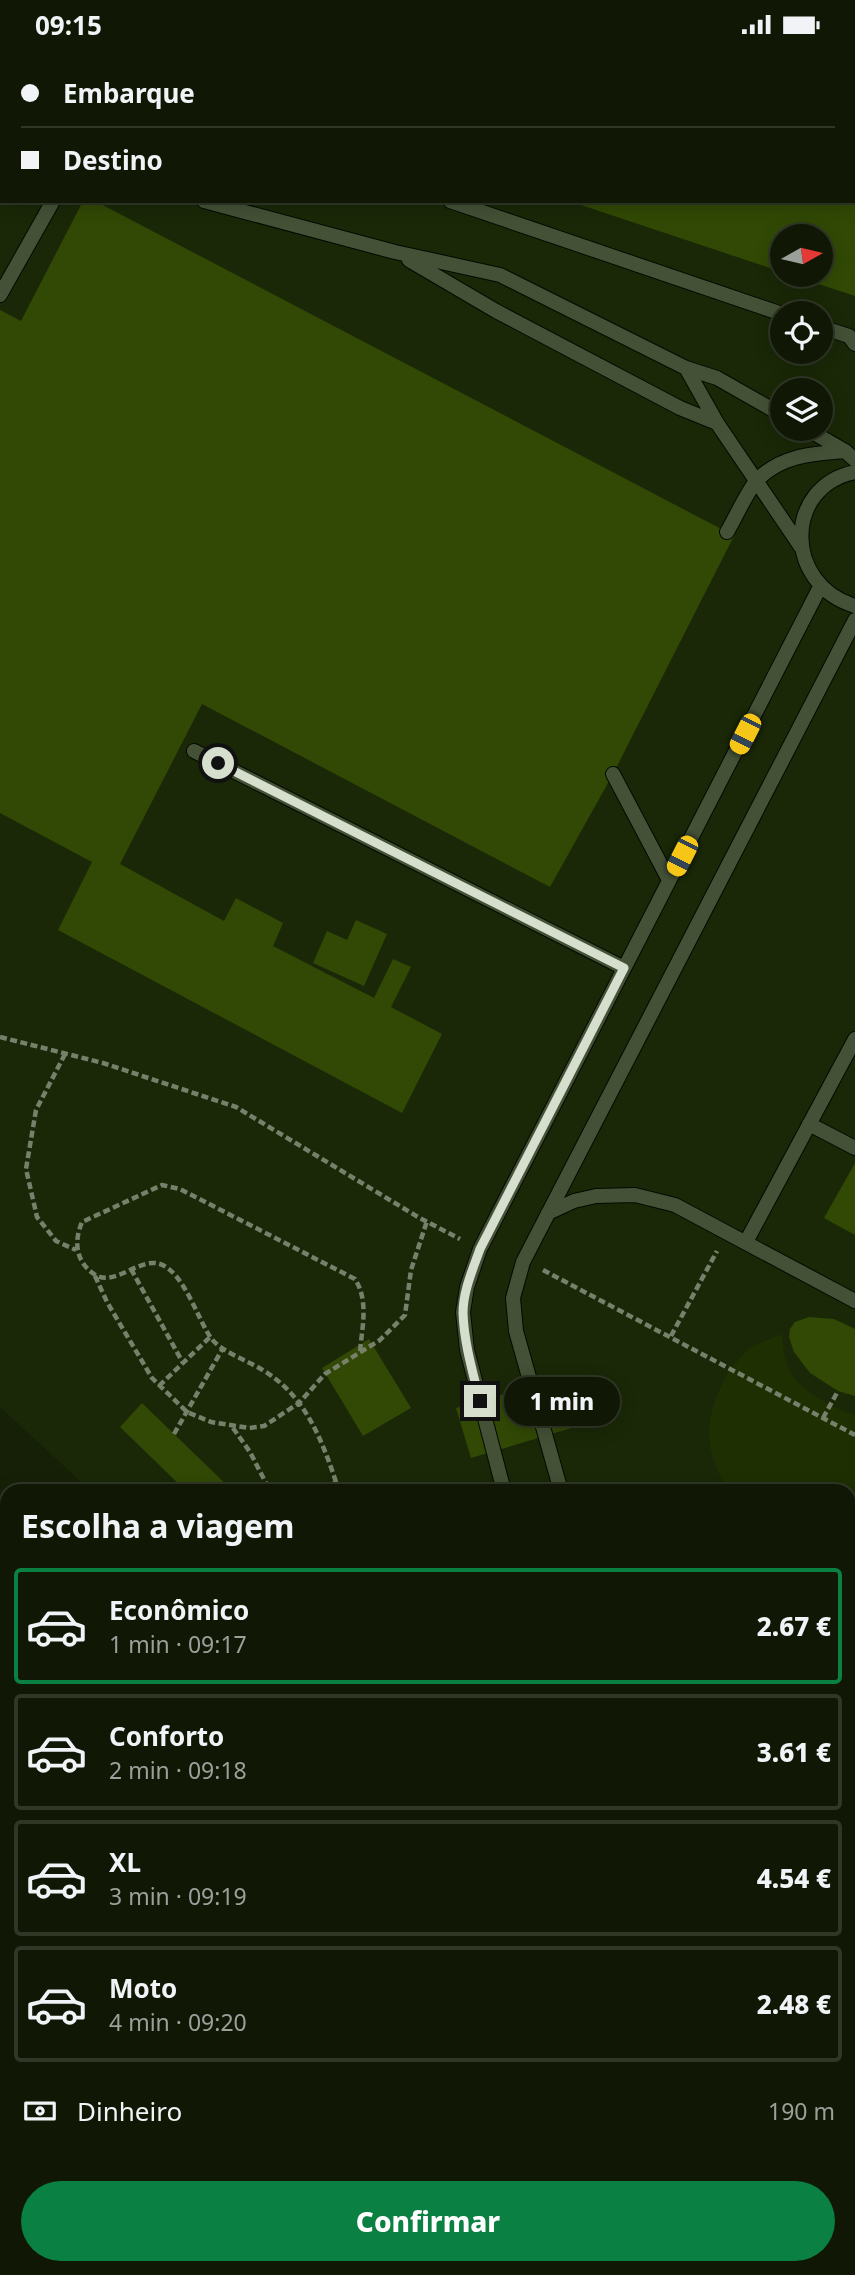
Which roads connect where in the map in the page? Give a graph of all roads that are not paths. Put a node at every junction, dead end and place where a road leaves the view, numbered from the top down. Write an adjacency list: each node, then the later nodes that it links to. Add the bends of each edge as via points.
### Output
1 (52, 203): 5 (lane)
2 (212, 203): 4 (lane)
3 (456, 203): 6 (lane)
4 (396, 252): 9 (lane, via 500,275); 11 (lane, via 496,311)
5 (0, 295)
6 (770, 310)
7 (833, 331): 8 (lane, via 849,336)
8 (855, 344)
9 (686, 368): 10 (lane, via 717,378); 11 (lane)
10 (770, 408)
11 (717, 423): 15 (lane)
12 (827, 441): 13 (lane)
13 (850, 455): 15 (lane, via 795,457)
14 (855, 472): 17 (lane, via 825,486 810,503 802,524)
15 (756, 481): 16 (lane); 17 (lane)
16 (727, 533)
17 (801, 547): 18 (lane, via 807,569)
18 (820, 587): 19 (lane); 23 (lane)
19 (855, 606)
20 (855, 620): 28 (lane)
21 (194, 751): 24 (lane)
22 (613, 774): 23 (lane)
23 (669, 880): 24 (lane)
24 (624, 968): 31 (lane, via 480,1249 467,1287 463,1312 467,1350)
25 (855, 1039): 26 (lane)
26 (809, 1123): 27 (lane); 29 (lane)
27 (855, 1148)
28 (548, 1213): 29 (lane, via 596,1196 635,1195 675,1205); 32 (lane, via 523,1262 513,1298 516,1331)
29 (746, 1242): 30 (lane)
30 (855, 1301)
31 (502, 1484)
32 (559, 1484)

